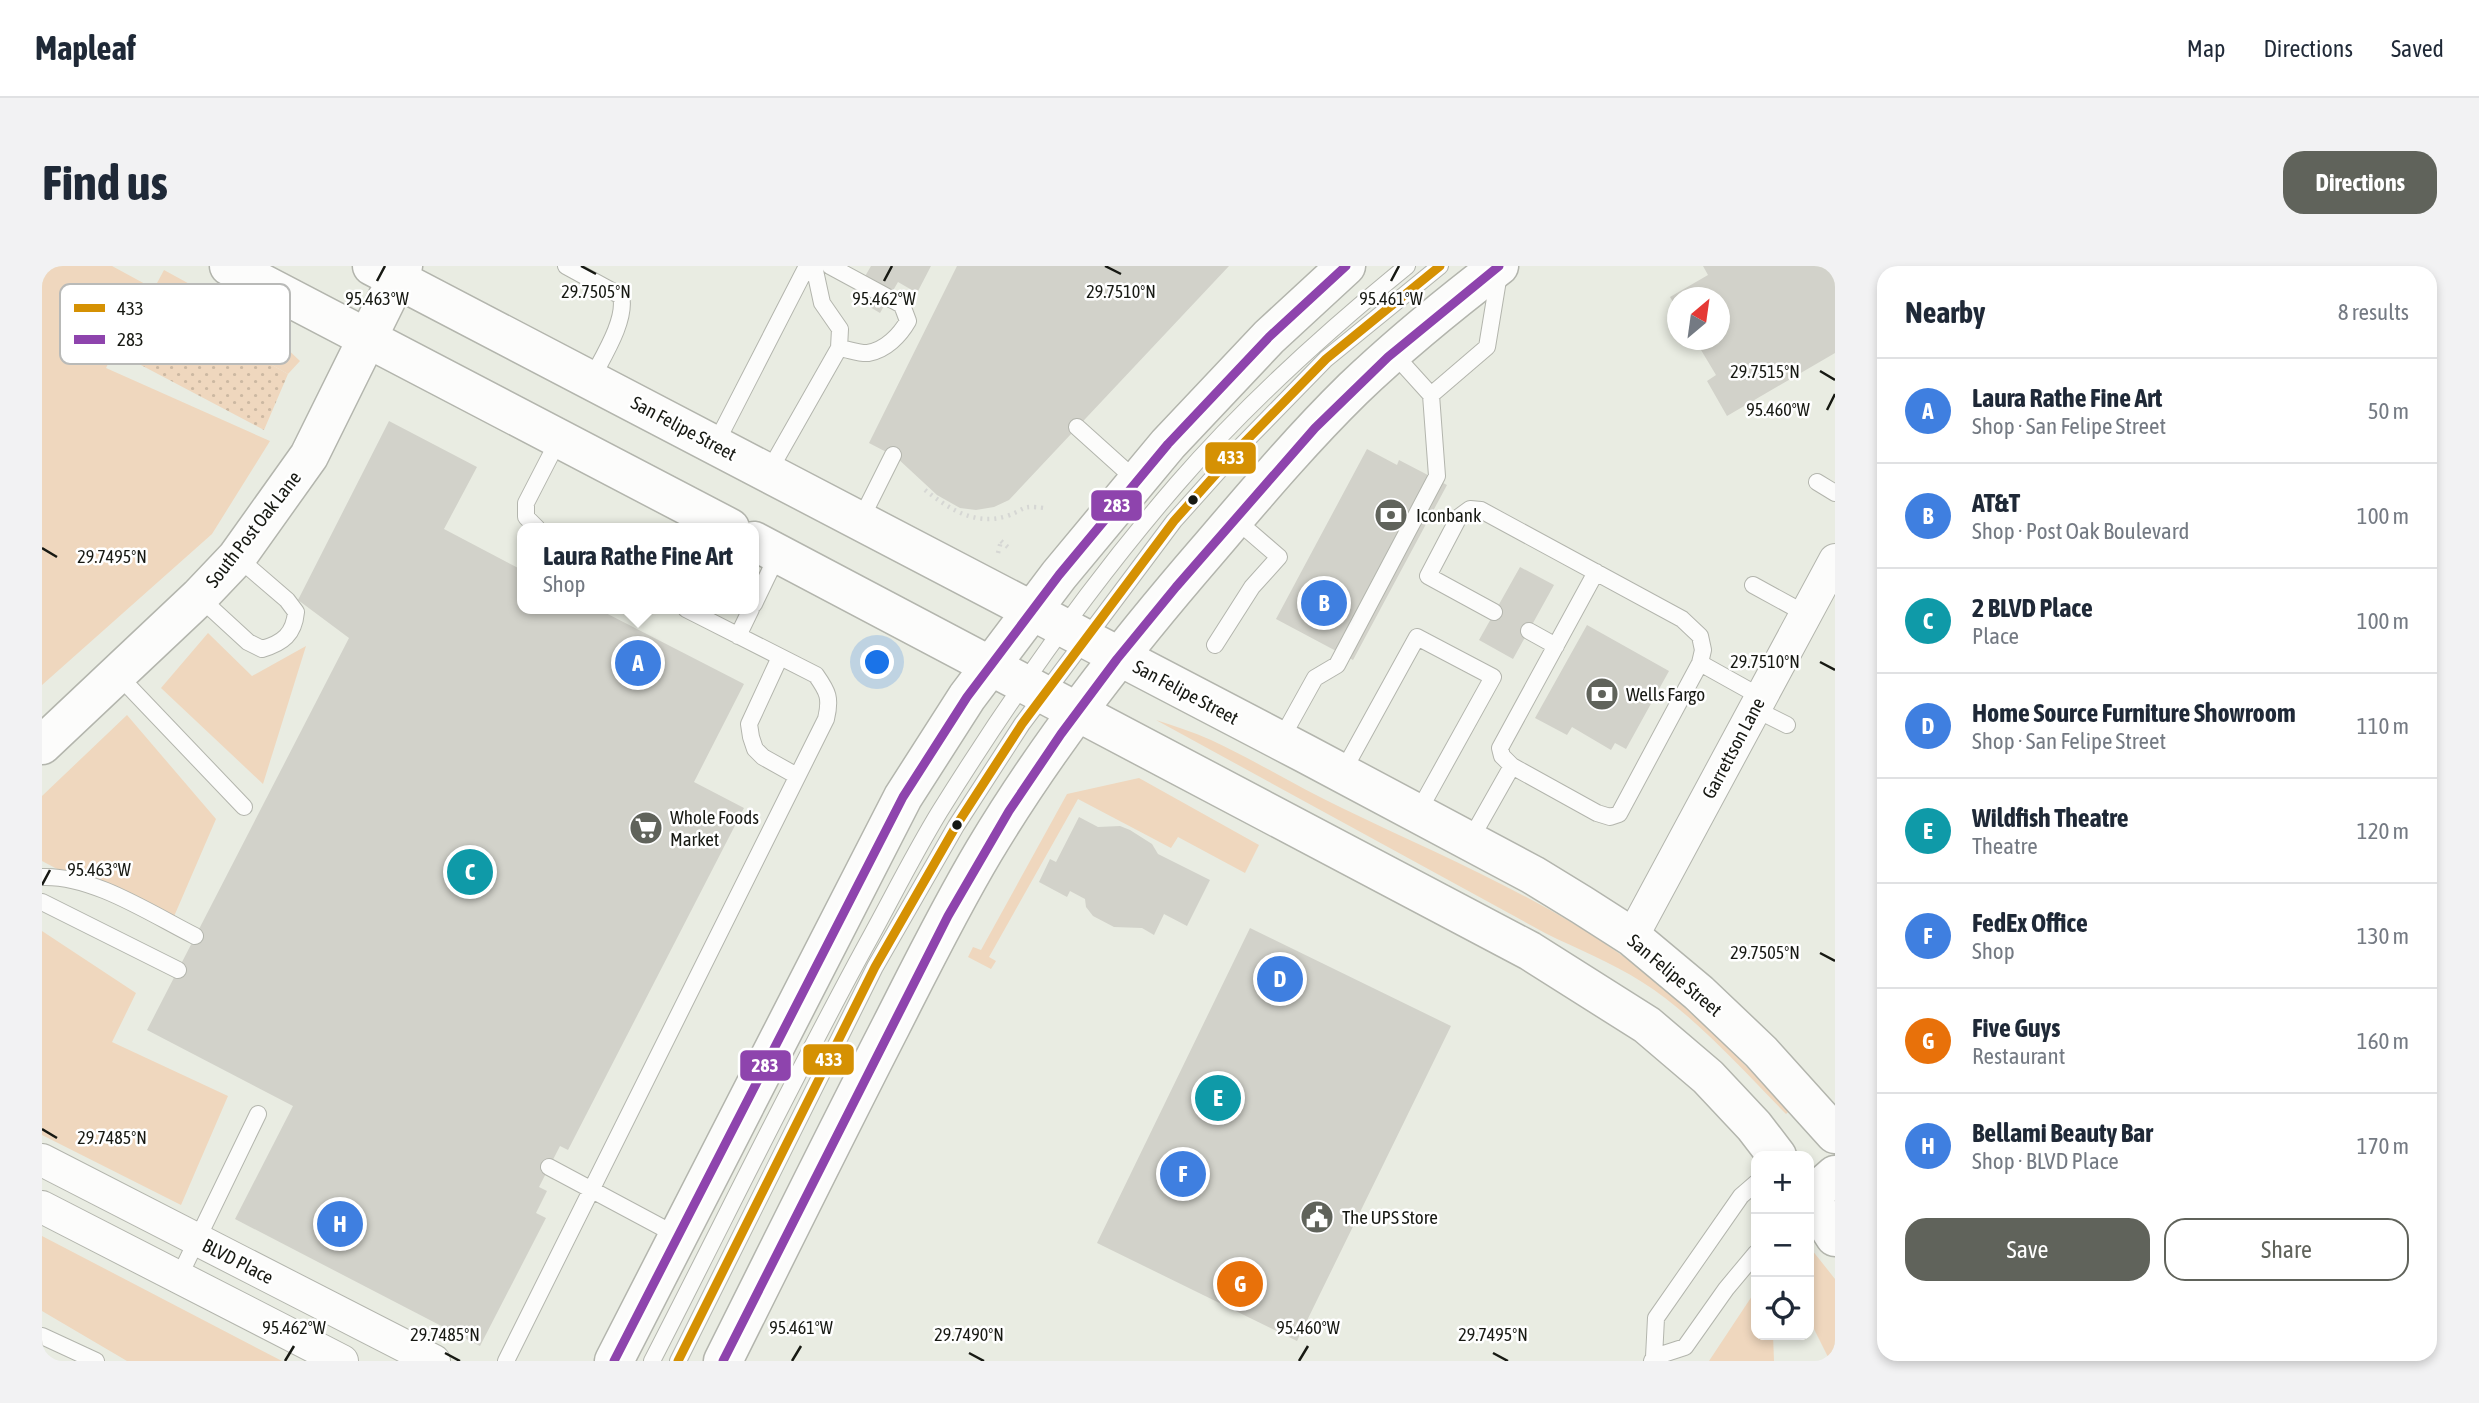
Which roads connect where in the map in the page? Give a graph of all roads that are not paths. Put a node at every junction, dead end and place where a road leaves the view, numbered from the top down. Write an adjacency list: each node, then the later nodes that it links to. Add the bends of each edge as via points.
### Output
1 (229, 266): 11 (main road)
2 (566, 266): 16 (lane, via 621,296 623,304)
3 (807, 266): 20 (lane)
4 (814, 266): 14 (lane, via 822,303 840,329)
5 (830, 266): 14 (lane, via 902,305 908,321 902,333 884,347 867,353)
6 (1346, 266): 23 (main road, via 1269,337)
7 (1407, 266): 41 (lane, via 1254,402 1178,482)
8 (1440, 266): 41 (lane, via 1326,359 1174,521)
9 (1499, 266): 15 (main road); 17 (lane, via 1487,347)
10 (390, 270): 13 (main road, South Post Oak Lane); 16 (main road, San Felipe Street)
11 (263, 284)
12 (290, 298): 13 (main road)
13 (367, 339): 19 (main road); 31 (main road, South Post Oak Lane, via 309,456)
14 (839, 348): 22 (lane)
15 (1393, 353): 17 (lane); 26 (main road)
16 (591, 380): 20 (main road, San Felipe Street)
17 (1430, 395): 55 (lane, via 1437,476 1337,665 1315,678)
18 (1077, 428): 23 (lane)
19 (559, 439): 28 (lane, via 526,503 526,517); 29 (main road)
20 (715, 444): 22 (main road, San Felipe Street)
21 (892, 456): 27 (lane)
22 (768, 473): 27 (main road, San Felipe Street)
23 (1137, 481): 41 (main road)
24 (1816, 482): 25 (lane)
25 (1835, 493)
26 (1235, 519): 44 (lane, via 1279,557 1252,587); 47 (main road)
27 (860, 521): 41 (main road, San Felipe Street)
28 (532, 523)
29 (720, 523)
30 (766, 547): 34 (lane); 49 (main road)
31 (237, 557): 36 (main road, South Post Oak Lane); 36 (lane, via 296,612 289,634 261,649)
32 (1835, 560): 40 (street, Garrettson Lane)
33 (1596, 572): 37 (lane, via 1481,510 1470,509 1459,517 1428,576); 45 (lane); 48 (lane, via 1694,629 1703,650)
34 (759, 577)
35 (1754, 585): 40 (lane)
36 (199, 597): 50 (main road, South Post Oak Lane)
37 (1494, 612)
38 (696, 614): 43 (lane)
39 (749, 614): 43 (lane)
40 (1806, 614): 52 (street, Garrettson Lane)
41 (1060, 626): 47 (main road, San Felipe Street); 49 (main road); 51 (lane); 51 (lane)
42 (1529, 631): 45 (lane)
43 (738, 636): 46 (lane)
44 (1215, 645)
45 (1556, 646): 57 (lane, via 1500,748)
46 (780, 657): 59 (lane, via 749,724 755,749); 59 (lane, via 816,675 830,702)
47 (1119, 657): 53 (main road); 55 (main road, San Felipe Street)
48 (1700, 663): 52 (lane); 57 (lane, via 1619,814 1597,813)
49 (990, 666): 51 (main road); 78 (main road, via 903,797)
50 (118, 675): 56 (main road, South Post Oak Lane); 60 (lane)
51 (1034, 689): 53 (main road); 90 (lane, via 1002,714 929,830 826,1019); 91 (lane, via 875,967)
52 (1758, 703): 54 (lane); 66 (street, Garrettson Lane)
53 (1077, 712): 70 (main road, via 1530,951 1647,1025 1708,1077); 92 (main road, via 985,850 950,912)
54 (1787, 725)
55 (1280, 741): 58 (main road, San Felipe Street)
56 (42, 745)
57 (1512, 765): 62 (lane)
58 (1342, 774): 61 (main road, San Felipe Street); 61 (lane, via 1416,637 1493,677)
59 (797, 776): 75 (lane)
60 (244, 807)
61 (1417, 814): 62 (main road, San Felipe Street)
62 (1469, 842): 66 (main road, San Felipe Street)
63 (42, 877): 65 (lane, via 56,876 100,888)
64 (42, 902): 67 (lane)
65 (195, 936)
66 (1632, 937): 69 (main road, San Felipe Street, via 1699,993)
67 (178, 970)
68 (258, 1114): 80 (lane)
69 (1833, 1128): 71 (main road)
70 (1773, 1151)
71 (1797, 1151)
72 (42, 1160): 80 (street, BLVD Place)
73 (549, 1167): 75 (lane)
74 (1751, 1187): 84 (lane, via 1656,1318)
75 (592, 1190): 78 (lane); 88 (lane)
76 (1816, 1191): 79 (main road)
77 (42, 1207): 82 (street)
78 (678, 1236): 89 (main road)
79 (1835, 1237)
80 (197, 1240): 82 (lane); 87 (street, BLVD Place)
81 (1751, 1259): 84 (lane, via 1685,1348)
82 (178, 1277): 86 (street)
83 (42, 1336): 85 (lane)
84 (1653, 1359)
85 (96, 1361)
86 (342, 1361)
87 (433, 1361)
88 (506, 1361)
89 (614, 1361)
90 (652, 1361)
91 (678, 1361)
92 (723, 1361)

